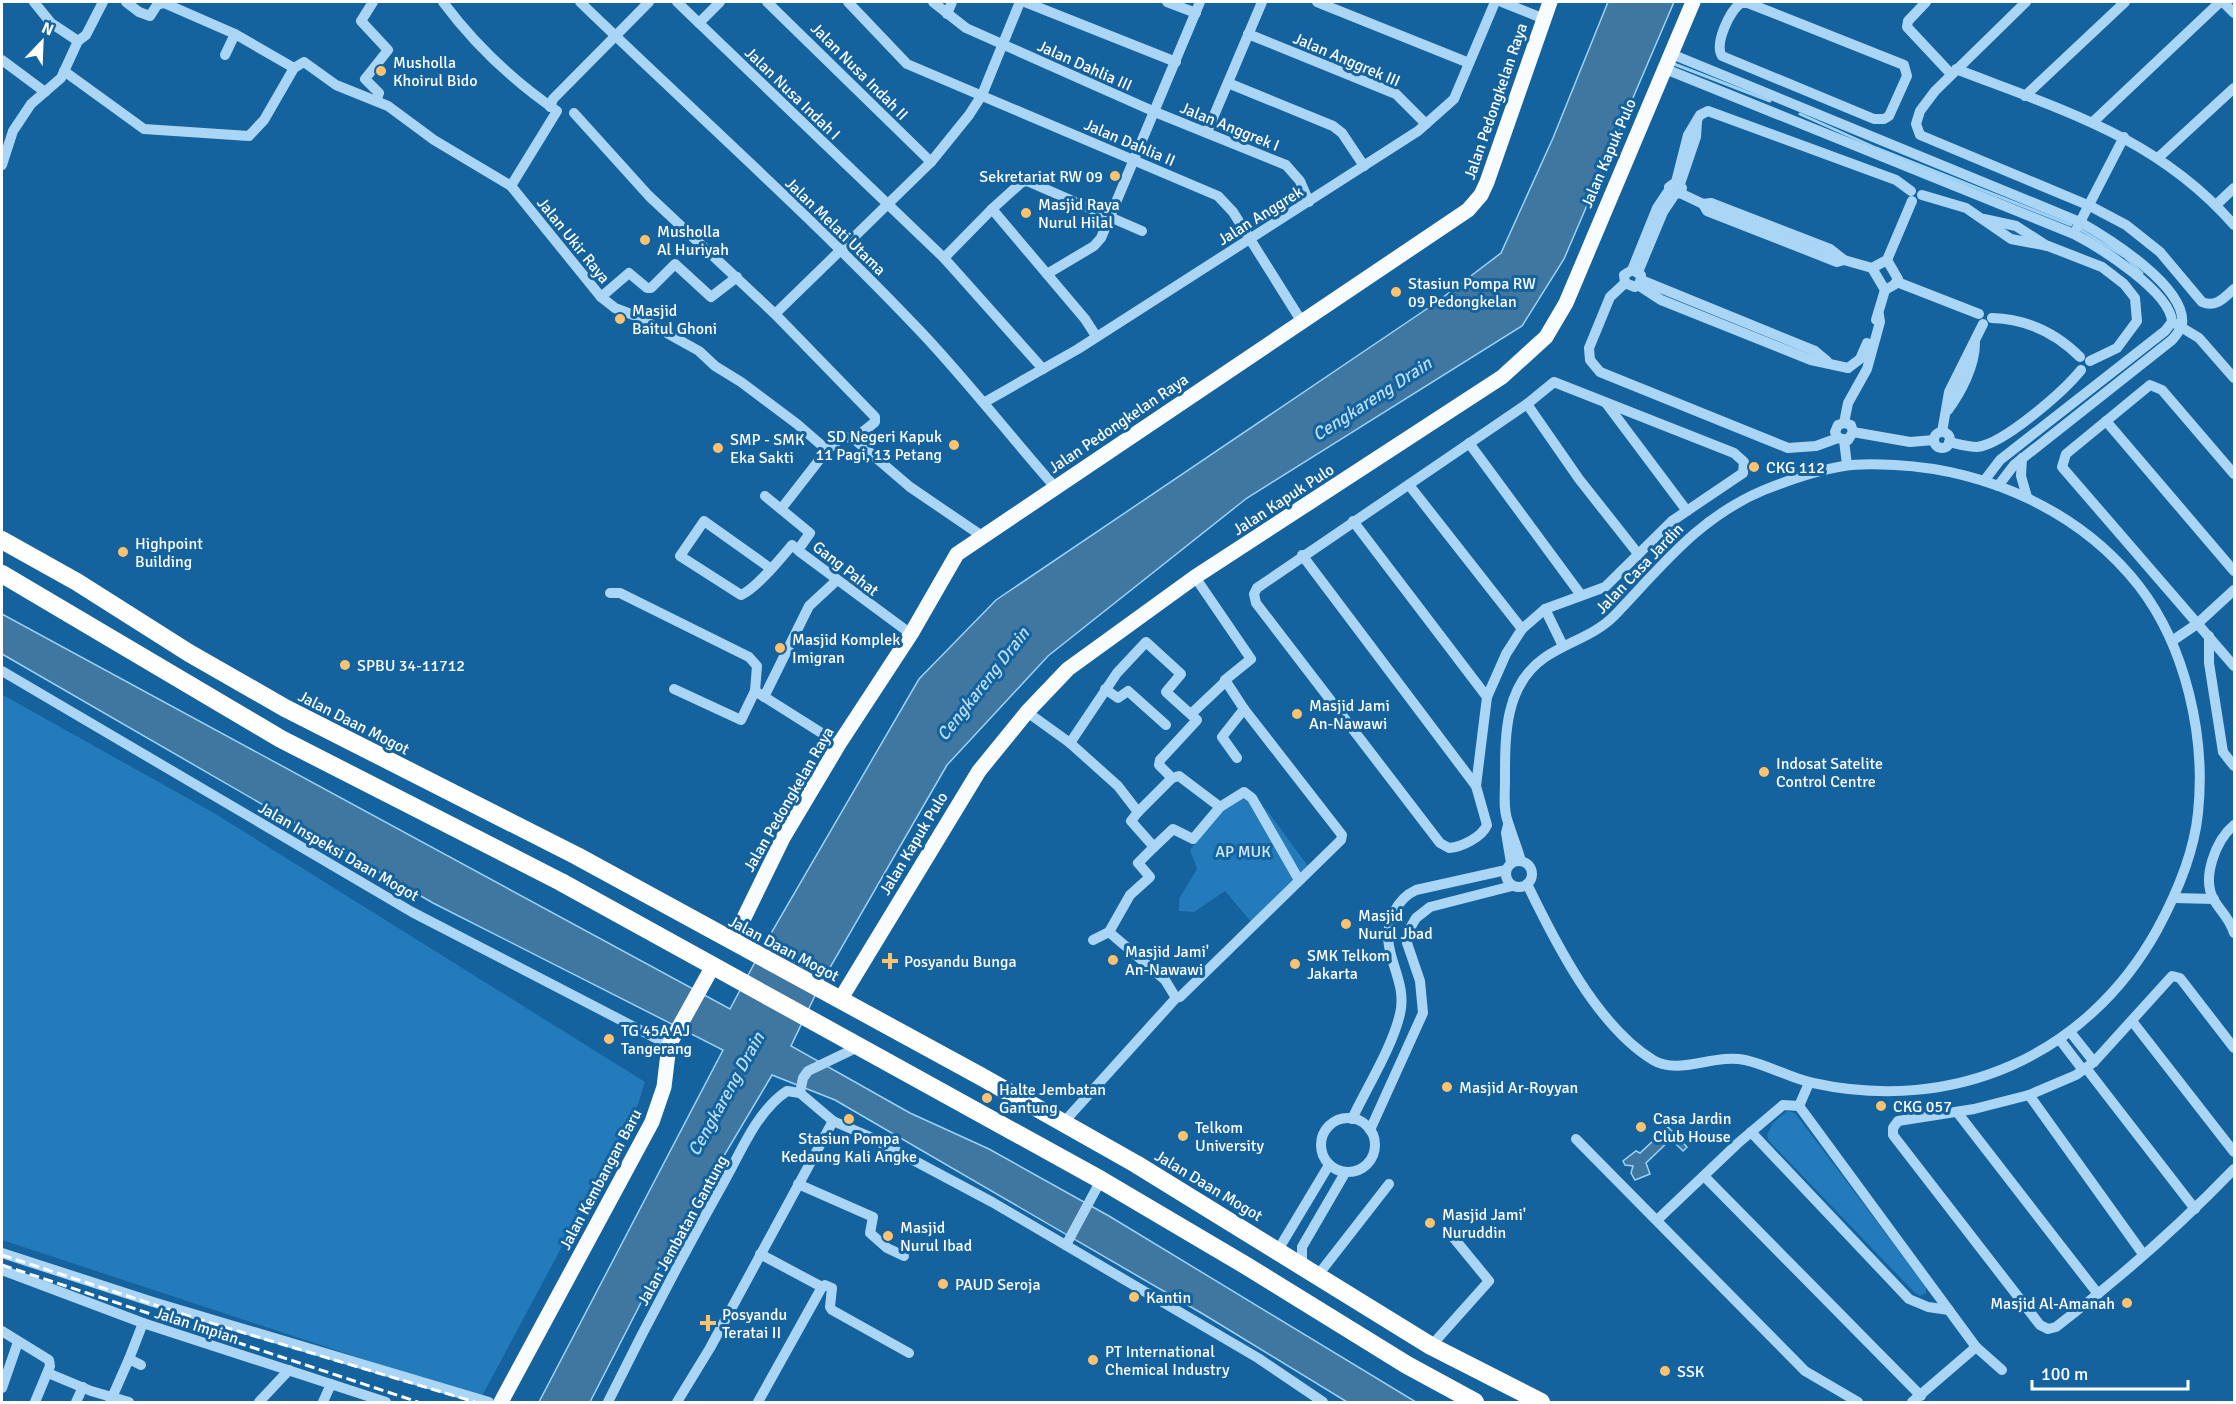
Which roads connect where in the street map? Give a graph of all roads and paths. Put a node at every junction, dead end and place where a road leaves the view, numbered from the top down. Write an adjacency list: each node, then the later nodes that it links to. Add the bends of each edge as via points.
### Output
1 (34, 2): 36 (street, via 51,23)
2 (103, 2): 36 (street, via 86,35)
3 (126, 2): 33 (street, Jalan Ukir Raya, via 150,16 157,4 164,3)
4 (373, 2): 53 (street, via 361,21 388,50 365,79 379,93)
5 (443, 2): 55 (street, via 469,37)
6 (580, 2): 35 (street, Jalan Melati Utama)
7 (649, 2): 35 (street)
8 (677, 2): 32 (street, Jalan Nusa Indah I)
9 (720, 2): 32 (street)
10 (767, 2): 66 (street, Jalan Nusa Indah II)
11 (848, 2): 51 (street, Jalan Dahlia II, via 907,64)
12 (933, 2): 29 (street, Jalan Dahlia III)
13 (952, 2): 29 (street)
14 (1020, 2): 37 (street)
15 (1025, 2): 41 (street)
16 (1167, 2): 30 (street)
17 (1200, 2): 30 (street)
18 (1262, 2): 34 (street)
19 (1317, 2): 42 (street)
20 (1495, 2): 42 (street, Jalan Anggrek)
21 (1502, 2): 31 (street)
22 (1550, 2): 31 (main road, Jalan Pedongkelan Raya)
23 (1693, 2): 38 (main road, Jalan Kapuk Pulo)
24 (1926, 2): 46 (street, via 1907,27)
25 (2125, 2): 52 (street)
26 (2221, 2): 28 (street); 59 (street)
27 (2022, 3): 46 (street)
28 (2235, 13)
29 (947, 14): 37 (street, Jalan Dahlia III, via 966,28)
30 (1196, 14): 41 (street)
31 (1542, 18): 99 (main road, Jalan Pedongkelan Raya, via 1487,182 1475,203)
32 (699, 23): 75 (street, Jalan Nusa Indah I)
33 (235, 34): 39 (street); 43 (street, Jalan Ukir Raya)
34 (1248, 34): 47 (street); 60 (street, Jalan Anggrek III, via 1396,94)
35 (615, 35): 55 (street, via 553,99); 85 (street, Jalan Melati Utama)
36 (78, 41): 45 (street)
37 (1004, 45): 51 (street); 56 (street, Jalan Dahlia III)
38 (1670, 53): 44 (main road, Jalan Kapuk Pulo); 54 (street)
39 (225, 55)
40 (2, 60): 50 (street)
41 (1176, 62): 56 (street)
42 (1469, 63): 60 (street, Jalan Anggrek, via 1454,99)
43 (294, 68): 45 (street, via 264,120 249,136 144,129); 53 (street, Jalan Ukir Raya, via 304,62 336,85)
44 (1663, 68): 58 (street); 138 (main road, Jalan Kapuk Pulo, via 1566,303 1546,338 1459,406)
45 (64, 71): 50 (street)
46 (1954, 72): 52 (street); 76 (street, via 1920,111 1916,124 1920,135)
47 (1228, 83): 61 (street); 68 (street, via 1334,126)
48 (1798, 88): 48 (street, via 1722,56 1719,44 1738,4 1748,3 1901,63 1908,71 1892,112 1884,119 1874,119); 54 (street)
49 (2235, 88): 64 (street)
50 (45, 92): 63 (street, via 31,104)
51 (982, 95): 65 (street, Jalan Dahlia II); 66 (street)
52 (2025, 96): 59 (street)
53 (376, 101): 69 (street, Jalan Ukir Raya)
54 (1792, 104): 58 (street); 80 (street)
55 (550, 107): 69 (street, via 557,111)
56 (1155, 112): 61 (street, Jalan Anggrek I); 65 (street)
57 (574, 113): 90 (street, via 650,196)
58 (1786, 119): 83 (street)
59 (2093, 122): 62 (street)
60 (1426, 124): 68 (street, Jalan Anggrek)
61 (1207, 132): 74 (street, Jalan Anggrek I, via 1286,165 1300,180)
62 (2124, 137): 64 (street); 76 (street)
63 (5, 143): 67 (street)
64 (2159, 157): 77 (street)
65 (1134, 161): 79 (street); 84 (street, Jalan Dahlia II, via 1218,196)
66 (931, 162): 75 (street)
67 (2, 165)
68 (1364, 166): 74 (street, Jalan Anggrek)
69 (511, 186): 95 (street, Jalan Ukir Raya)
70 (1676, 188): 72 (street, via 1688,135 1702,112 1712,111 1896,180); 88 (street, via 1702,204 1712,203 1830,249 1844,260); 91 (street, via 1644,236)
71 (2235, 188): 77 (street)
72 (1915, 195): 87 (street); 102 (street, via 1956,203 2011,239 2048,246 2102,267 2124,284 2135,298 2138,314 2132,330 2117,348)
73 (2235, 196): 77 (street)
74 (1309, 202): 84 (street, Jalan Anggrek)
75 (888, 205): 85 (street); 86 (street)
76 (2090, 206): 80 (street); 93 (street, via 2151,243 2202,302 2219,302)
77 (2218, 207): 81 (street)
78 (992, 209): 79 (street, via 1027,181); 86 (street); 89 (street)
79 (1111, 217): 82 (street); 89 (street, via 1094,246)
80 (2080, 222): 83 (street); 100 (street, via 2110,239 2153,274 2180,309)
81 (2235, 225)
82 (1142, 231)
83 (2074, 234): 100 (street, via 2104,250 2145,284)
84 (1249, 239): 99 (street, Jalan Dahlia II); 101 (street, Jalan Anggrek)
85 (840, 250): 96 (street); 108 (street, Jalan Melati Utama)
86 (944, 258): 104 (street)
87 (1887, 260): 88 (street); 92 (street)
88 (1872, 268): 94 (street)
89 (1047, 274): 101 (street)
90 (737, 277): 95 (street, via 711,297 675,264 649,288 629,273); 96 (street)
91 (1637, 277): 103 (street); 115 (street, via 1624,274 1625,283 1610,297 1589,348 1590,360 1600,372 1788,448)
92 (1897, 282): 94 (street); 98 (street)
93 (2235, 289)
94 (1885, 290): 97 (street)
95 (601, 297): 117 (street, Jalan Ukir Raya, via 699,351)
96 (775, 314): 114 (street, via 875,417)
97 (1879, 315): 103 (street, via 1864,354); 106 (street, via 1869,362)
98 (1985, 319): 102 (street, via 2015,320 2048,333); 113 (street, via 1959,395)
99 (1302, 322): 124 (main road, Jalan Pedongkelan Raya)
100 (2177, 325): 105 (street, via 2199,338); 118 (street, via 2172,340); 121 (street, via 2000,460)
101 (1095, 336): 104 (street, Jalan Anggrek)
102 (2085, 359): 113 (street, via 2089,367 2081,370 2061,392 1985,445 1969,446 1949,442 1949,436)
103 (1848, 368): 106 (street)
104 (1043, 369): 108 (street, Jalan Anggrek)
105 (2235, 378)
106 (1854, 389): 111 (street)
107 (1605, 401): 109 (street, via 1554,382); 128 (street); 128 (street, via 1734,453 1744,462 1743,473)
108 (985, 402): 124 (street, Jalan Melati Utama)
109 (1527, 404): 116 (street); 134 (street)
110 (2106, 422): 120 (street, via 2150,386 2157,386); 136 (street); 144 (street, via 2066,454 2062,468)
111 (1844, 423): 112 (street, via 1851,425); 115 (street, via 1836,428)
112 (1853, 432): 113 (street, via 1910,442); 115 (street, via 1851,438)
113 (1938, 436)
114 (854, 439): 117 (street, via 843,436); 130 (street, via 910,487)
115 (1841, 439): 119 (street)
116 (1469, 443): 122 (street); 142 (street)
117 (827, 450): 127 (street)
118 (2022, 458): 123 (street); 126 (street)
119 (1847, 465): 121 (street, Jalan Casa Jardin, via 1920,466); 149 (street, Jalan Casa Jardin, via 1790,481 1734,505 1683,541 1609,622)
120 (2235, 474)
121 (1984, 481): 123 (street, Jalan Casa Jardin)
122 (1409, 485): 129 (street); 145 (street)
123 (1998, 486): 126 (street, Jalan Casa Jardin)
124 (1055, 487): 130 (main road, Jalan Pedongkelan Raya)
125 (765, 496): 127 (street, Gang Pahat)
126 (2026, 497): 148 (street, Jalan Casa Jardin, via 2079,528 2123,568 2141,588)
127 (781, 509): 132 (street, Gang Pahat, via 810,534)
128 (1687, 511): 134 (street)
129 (1353, 521): 133 (street); 156 (street)
130 (982, 536): 146 (main road, Jalan Pedongkelan Raya, via 952,559)
131 (2, 540): 180 (highway, Jalan Daan Mogot, via 276,703 577,856)
132 (798, 550): 135 (street, via 792,545); 139 (street, Gang Pahat)
133 (1302, 555): 166 (street); 166 (street, via 1257,588 1256,603 1444,847 1459,846 1485,830 1487,819)
134 (1639, 555): 142 (street, via 1605,587)
135 (770, 568): 135 (street, via 741,595 680,556 704,521)
136 (2235, 571)
137 (2, 574): 181 (highway, via 271,734 561,882)
138 (1195, 577): 152 (street, via 1251,659); 158 (main road, Jalan Kapuk Pulo, via 1083,657)
139 (836, 581): 146 (street, Gang Pahat); 155 (street, via 809,606)
140 (2235, 590): 144 (street)
141 (610, 593): 155 (street, via 620,593 749,657 757,666)
142 (1581, 595): 143 (street)
143 (1545, 609): 145 (street); 149 (street)
144 (2197, 624): 147 (street); 148 (street)
145 (1522, 629): 156 (street)
146 (911, 634): 162 (main road, Jalan Pedongkelan Raya)
147 (2209, 636): 150 (street); 164 (street, via 2209,663 2223,752)
148 (2172, 641): 175 (street, Jalan Casa Jardin, via 2191,705 2199,780 2194,837)
149 (1563, 646): 171 (street, Jalan Casa Jardin, via 1524,675 1514,695 1505,744 1506,832)
150 (2235, 666)
151 (2, 670): 186 (street, Jalan Inspeksi Daan Mogot, via 412,912)
152 (1226, 681): 157 (street); 159 (street)
153 (674, 688): 155 (street, via 741,720)
154 (1105, 689): 159 (street, via 1146,642 1181,674 1166,692); 160 (street, via 1118,698 1128,691); 161 (street)
155 (759, 694): 162 (street)
156 (1487, 697): 166 (street)
157 (1244, 709): 163 (street, via 1222,737); 172 (street, via 1342,835)
158 (1027, 712): 161 (street); 183 (main road, Jalan Kapuk Pulo, via 968,787)
159 (1191, 714): 165 (street, via 1197,720 1159,762)
160 (1166, 725)
161 (1070, 743): 168 (street, via 1118,786)
162 (839, 744): 180 (main road, Jalan Pedongkelan Raya, via 783,838)
163 (1237, 758)
164 (2235, 766)
165 (1172, 778): 167 (street, via 1179,776); 168 (street)
166 (1476, 786)
167 (1220, 807): 170 (street, via 1193,839 1173,829); 172 (street, via 1244,792 1252,798)
168 (1138, 812): 170 (street, via 1131,820)
169 (2235, 825): 176 (street, via 2225,835 2212,864)
170 (1154, 847): 178 (street, via 1138,863 1150,877 1130,895)
171 (1513, 865): 173 (street, via 1530,869 1532,877); 174 (street, via 1506,879); 196 (street, via 1416,890 1396,908 1386,933 1401,991 1399,1016)
172 (1299, 880): 182 (street)
173 (1527, 884): 174 (street); 191 (street, Jalan Casa Jardin, via 1573,971 1613,1023 1650,1058 1671,1065 1739,1058)
174 (1512, 886): 199 (street, via 1430,908 1416,918 1409,930 1407,943 1420,981 1423,1013)
175 (2174, 898): 176 (street); 185 (street, Jalan Casa Jardin, via 2122,985)
176 (2214, 899): 177 (street)
177 (2233, 926)
178 (1109, 932): 179 (street); 182 (street, via 1165,980)
179 (1093, 940)
180 (734, 943): 183 (highway, Jalan Daan Mogot)
181 (719, 970): 186 (main road, Jalan Kembangan Baru, via 702,984); 188 (highway)
182 (1176, 998): 198 (street)
183 (840, 1000): 198 (highway, Jalan Daan Mogot)
184 (2132, 1021): 189 (street, via 2167,979 2176,976); 190 (street); 202 (street)
185 (2071, 1033): 187 (street, Jalan Casa Jardin); 190 (street)
186 (671, 1039): 250 (main road, Jalan Kembangan Baru, via 664,1087 652,1122)
187 (2060, 1040): 190 (street); 191 (street, Jalan Casa Jardin, via 2018,1062 1945,1087 1905,1092)
188 (858, 1047): 192 (street, via 808,1071); 209 (highway)
189 (2235, 1048)
190 (2088, 1066): 193 (street); 210 (street)
191 (1809, 1083): 194 (street)
192 (800, 1090): 197 (street); 251 (street, Jalan Jembatan Gantung, via 787,1091 771,1102 757,1124 692,1238)
193 (2029, 1095): 195 (street); 217 (street)
194 (1798, 1106): 200 (street, via 1783,1105); 224 (street)
195 (1957, 1112): 223 (street); 223 (street, via 1899,1121 1893,1135 2040,1325 2056,1327)
196 (1352, 1119): 199 (street); 203 (street, via 1336,1121 1323,1133 1321,1150)
197 (833, 1121): 207 (street); 213 (street)
198 (1063, 1123): 214 (highway, Jalan Daan Mogot)
199 (1370, 1130): 205 (street, via 1375,1147 1369,1163)
200 (1751, 1132): 206 (street); 224 (street, via 1909,1299)
201 (1576, 1139): 211 (street)
202 (2235, 1152)
203 (1329, 1165): 205 (street); 214 (street)
204 (2235, 1169): 210 (street)
205 (1345, 1173): 220 (street, via 1302,1247)
206 (1704, 1176): 211 (street); 241 (street)
207 (798, 1184): 216 (street); 218 (street, via 873,1217 870,1233)
208 (1389, 1184): 220 (street)
209 (1096, 1188): 213 (street); 221 (highway)
210 (2195, 1209): 217 (street)
211 (1657, 1220): 257 (street, via 1805,1371)
212 (1448, 1231): 228 (street, via 1489,1281)
213 (1067, 1243): 254 (street, via 1258,1358)
214 (1278, 1250): 220 (highway, Jalan Daan Mogot); 221 (highway)
215 (2, 1253): 249 (street, via 164,1306)
216 (760, 1254): 222 (street); 252 (street)
217 (2143, 1254): 223 (street)
218 (904, 1256)
219 (2, 1270): 225 (street, Jalan Impian)
220 (1310, 1270): 228 (highway, Jalan Daan Mogot)
221 (1263, 1276): 233 (highway)
222 (822, 1287): 230 (street, via 833,1289 832,1310); 253 (street)
223 (2098, 1294)
224 (1949, 1310): 229 (street)
225 (143, 1323): 231 (street); 234 (street, Jalan Impian)
226 (2, 1331): 227 (street)
227 (18, 1342): 236 (street, via 49,1360); 240 (street)
228 (1431, 1346): 233 (highway, via 1421,1350); 237 (highway, via 1433,1358 1428,1365); 256 (highway, Jalan Daan Mogot)
229 (1976, 1347): 235 (street); 241 (street)
230 (909, 1353)
231 (129, 1359): 232 (street); 242 (street)
232 (141, 1365)
233 (1407, 1365): 237 (highway)
234 (289, 1370): 238 (street, Jalan Impian); 246 (street)
235 (2002, 1370)
236 (48, 1373): 239 (street); 243 (street)
237 (1428, 1377): 255 (highway)
238 (331, 1384): 247 (street); 248 (street, Jalan Impian)
239 (83, 1387): 242 (street); 244 (street)
240 (2, 1388)
241 (1917, 1399)
242 (111, 1400): 245 (street)
243 (35, 1402)
244 (76, 1402)
245 (129, 1402)
246 (259, 1402)
247 (323, 1402)
248 (386, 1402)
249 (489, 1402)
250 (501, 1402)
251 (608, 1402)
252 (677, 1402)
253 (758, 1402)
254 (1323, 1402)
255 (1474, 1402)
256 (1541, 1402)
257 (1858, 1402)

